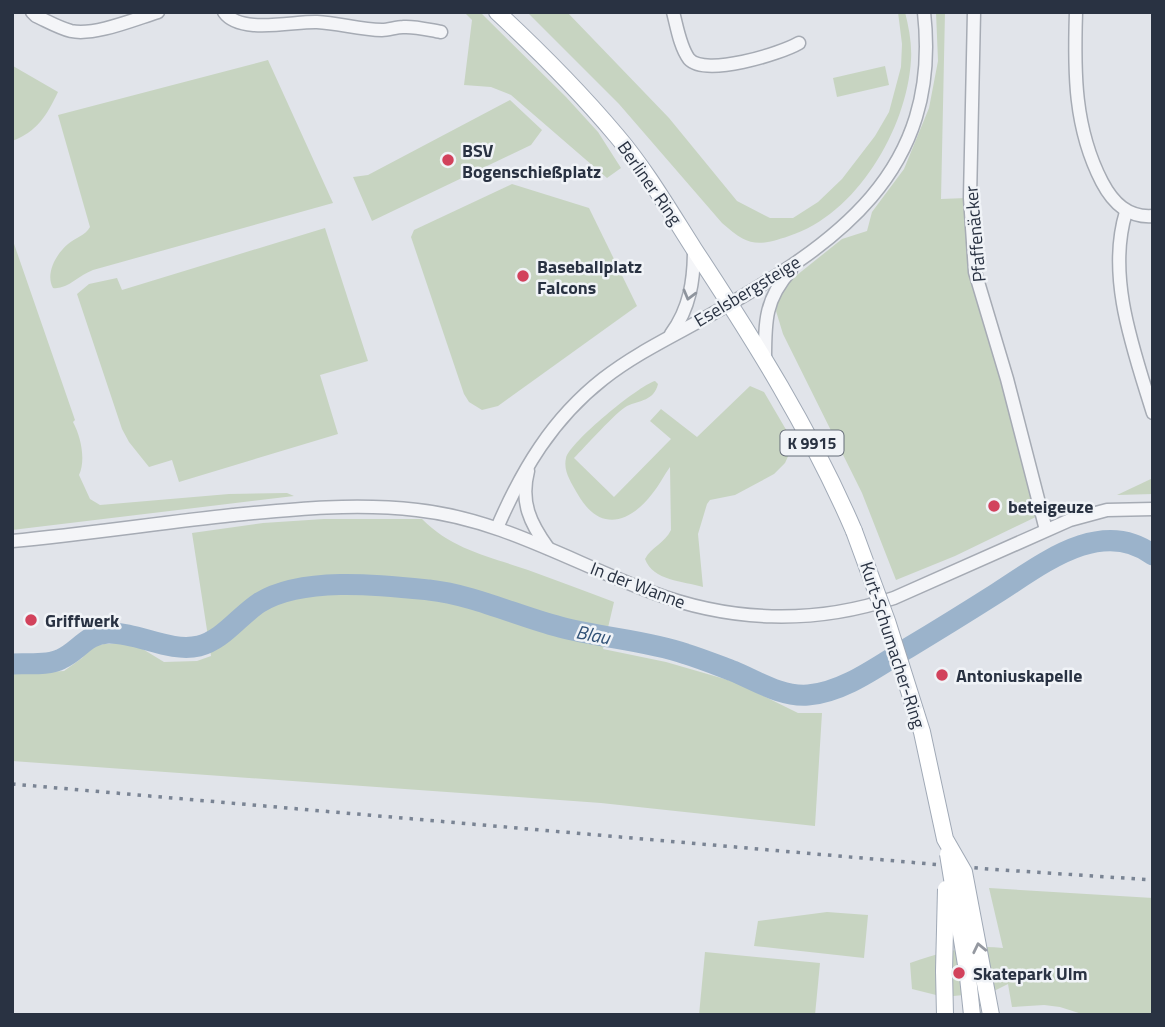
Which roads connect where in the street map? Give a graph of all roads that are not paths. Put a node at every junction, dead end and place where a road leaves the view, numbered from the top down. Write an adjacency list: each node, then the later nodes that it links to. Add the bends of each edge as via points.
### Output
1 (32, 12): 2 (street, via 80,32)
2 (158, 12)
3 (224, 12): 9 (street, via 236,22 253,24 319,22)
4 (497, 12): 13 (main road, Berliner Ring / K 9915, via 618,137)
5 (673, 12): 10 (street, via 688,58 696,65 720,66)
6 (924, 12): 14 (street, Eselsbergsteige, via 925,76 903,150 851,221)
7 (974, 12): 22 (street, Pfaffenäcker, via 970,198 974,263)
8 (1076, 12): 11 (street, via 1074,68 1082,130 1110,198)
9 (441, 32)
10 (799, 43)
11 (1126, 212): 12 (street); 18 (street, via 1123,299)
12 (1153, 216)
13 (694, 248): 15 (main road, Berliner Ring / K 9915); 16 (street, one-way to 16, via 689,299)
14 (807, 255): 15 (street, Eselsbergsteige); 17 (street, via 782,281 770,302 764,328)
15 (730, 303): 16 (street, Eselsbergsteige); 17 (main road, Kurt-Schumacher-Ring / K 9915)
16 (669, 337): 19 (street, Eselsbergsteige, via 603,379 568,411)
17 (765, 358): 25 (main road, Kurt-Schumacher-Ring / K 9915, bridge, via 828,472 854,531 922,732)
18 (1153, 413)
19 (533, 454): 21 (street, Eselsbergsteige); 24 (street, via 525,508)
20 (1153, 509): 22 (street, In der Wanne, via 1107,510)
21 (497, 528): 23 (street, In der Wanne, via 418,510 339,506); 24 (street, In der Wanne)
22 (1046, 530): 24 (street, In der Wanne, via 866,607 773,618 682,603)
23 (12, 541)
24 (548, 548)
25 (946, 842): 26 (main road, bridge); 27 (main road, Kurt-Schumacher-Ring / K 9915, bridge); 28 (main road, one-way to 25, bridge, via 964,872)
26 (945, 1015)
27 (972, 1015)
28 (992, 1015)

